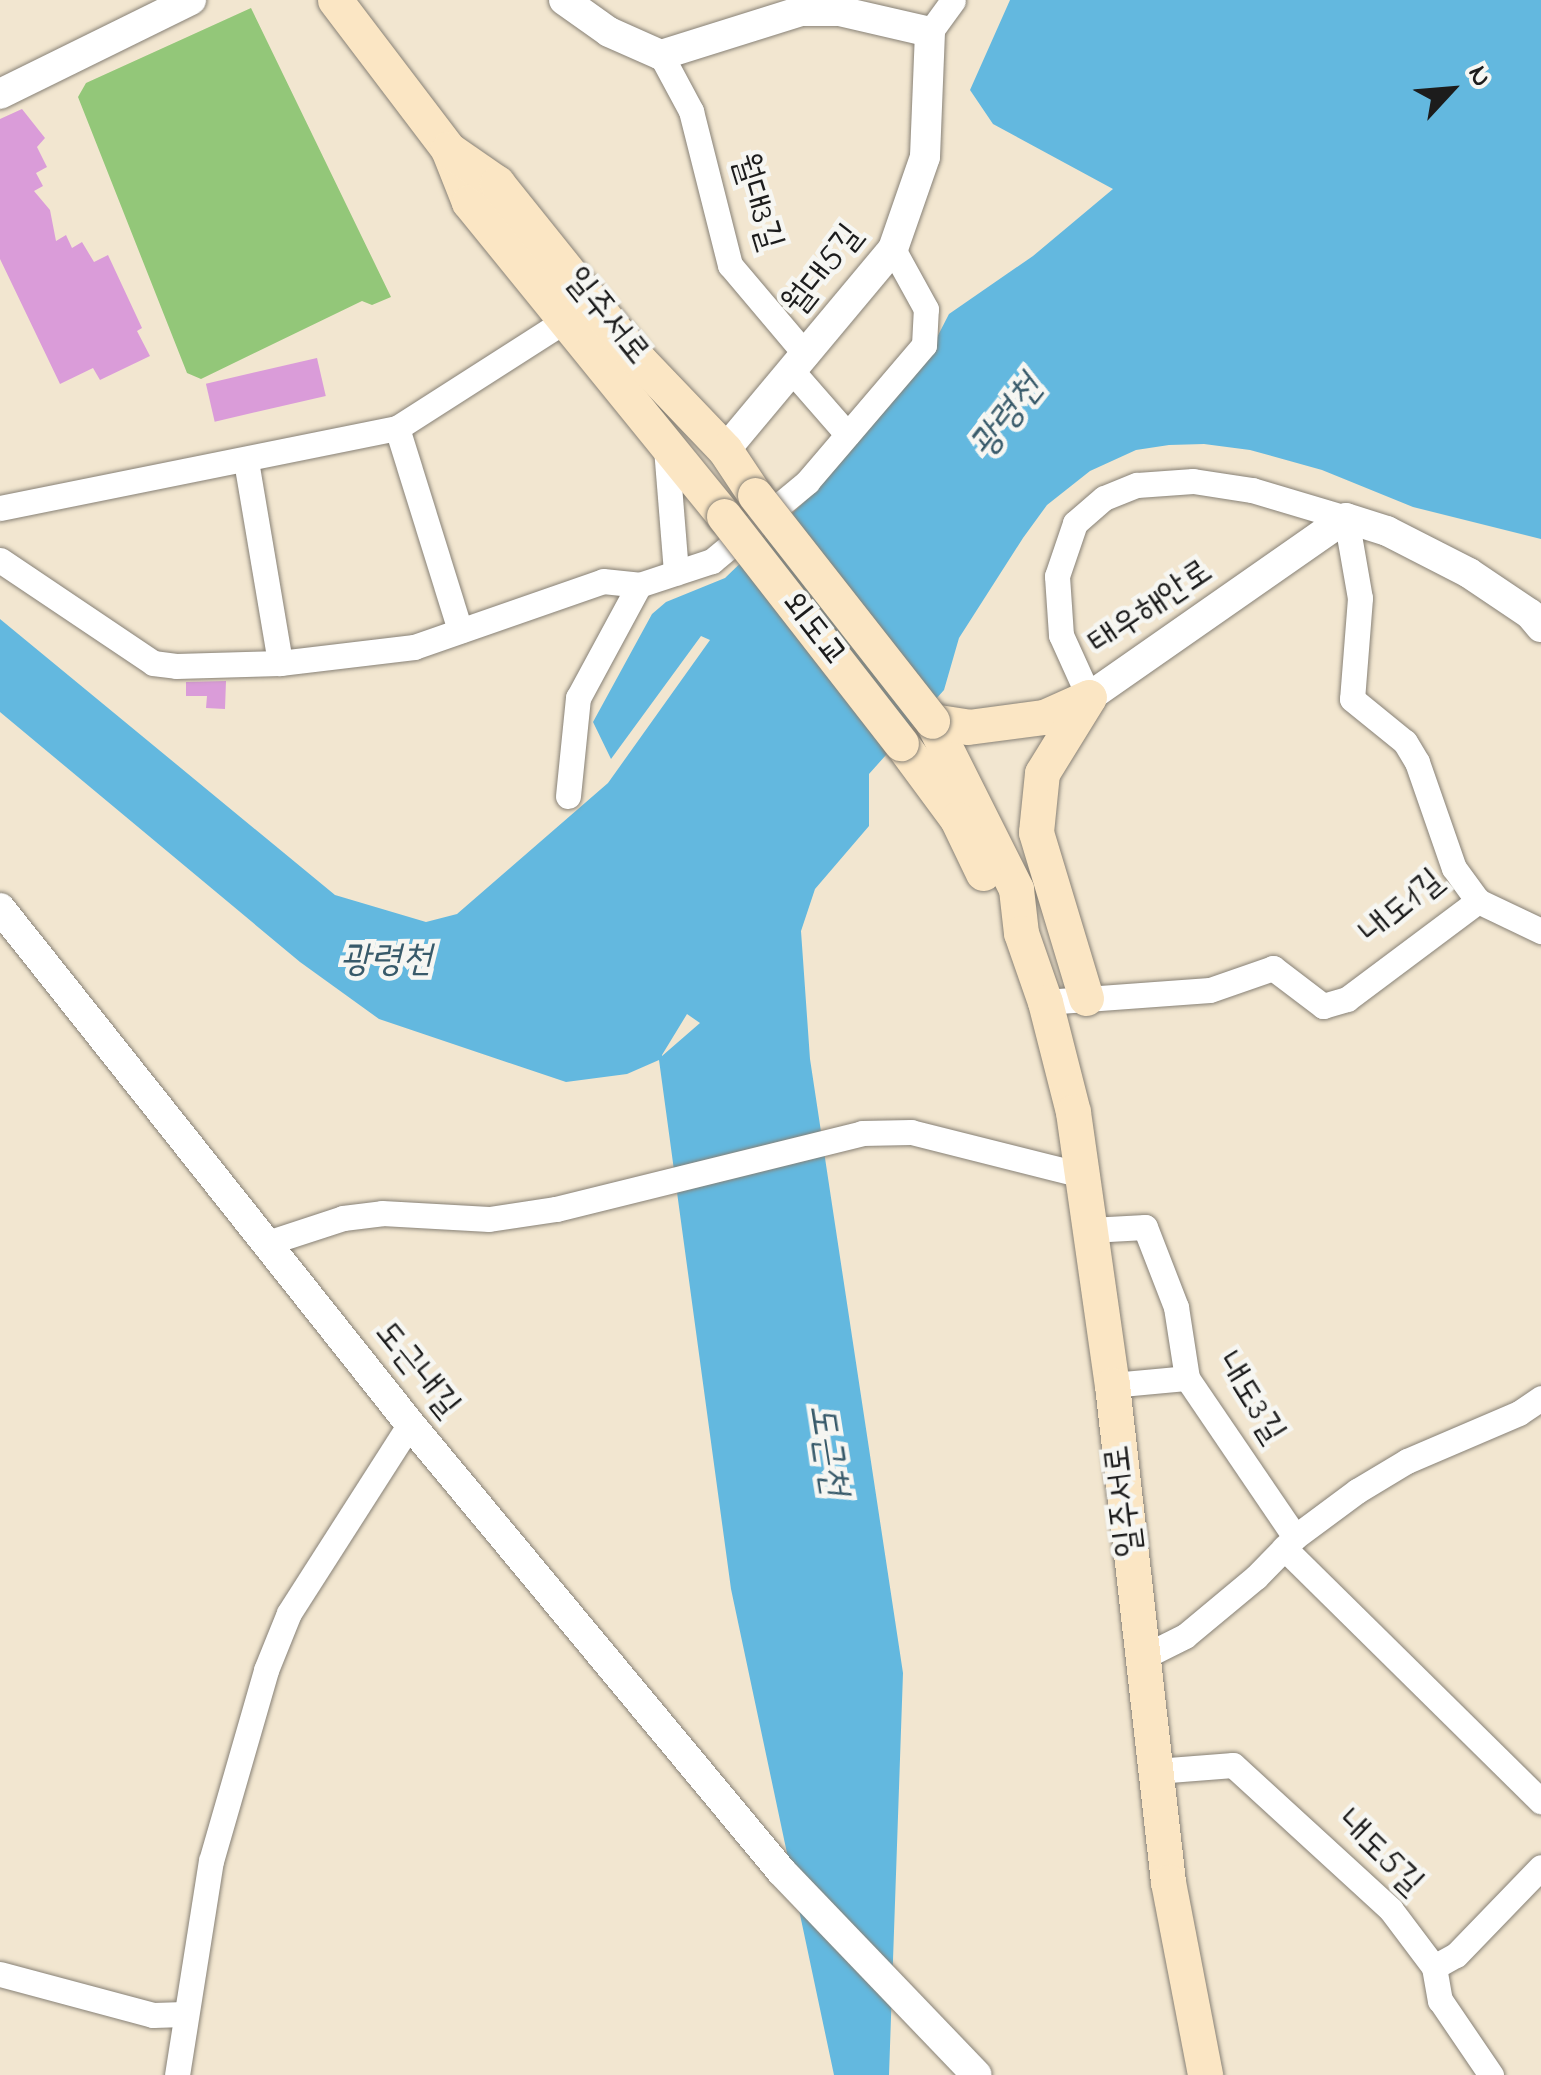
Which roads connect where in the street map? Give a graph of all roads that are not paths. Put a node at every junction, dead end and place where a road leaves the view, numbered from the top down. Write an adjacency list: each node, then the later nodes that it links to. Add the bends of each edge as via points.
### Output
1 (191, 0): 7 (street)
2 (334, 0): 8 (main road, 일주서로)
3 (564, 0): 6 (street, via 609,32)
4 (953, 0): 5 (street)
5 (930, 32): 6 (street, via 839,11 801,11); 9 (street, 월대5길, via 925,157)
6 (660, 54): 11 (street, 월대3길, via 691,111 730,265)
7 (0, 94)
8 (448, 149): 10 (main road, 일주서로, via 469,202); 15 (main road, 일주서로, via 497,182 639,360)
9 (893, 249): 11 (street, 월대5길); 13 (street, via 926,310 924,345)
10 (564, 322): 12 (street); 14 (main road, 일주서로)
11 (799, 363): 13 (street, 월대3길); 15 (street, 월대5길)
12 (397, 428): 16 (street); 25 (street)
13 (847, 434): 22 (street, via 760,525 712,561)
14 (666, 448): 19 (main road, 일주서로); 22 (street)
15 (725, 450): 17 (main road, 일주서로)
16 (246, 461): 18 (street); 26 (street)
17 (755, 494): 28 (main road, 외도교, bridge)
18 (0, 508)
19 (724, 516): 29 (main road, 외도교, bridge)
20 (1346, 518): 24 (street, 태우해안로, via 1388,531 1468,573); 27 (street, 태우해안로); 27 (street, 태우해안로, via 1252,490 1193,481 1138,486 1104,498 1075,523 1057,576 1060,634); 31 (street, 내도1길, via 1360,598 1352,698 1411,752 1454,868)
21 (0, 560): 26 (street, via 153,663)
22 (676, 573): 23 (street)
23 (639, 585): 25 (street, via 603,581); 30 (street, via 578,698)
24 (1541, 627)
25 (460, 630): 26 (street, via 414,647)
26 (280, 663)
27 (1089, 697): 28 (main road, via 1044,717 968,727); 35 (main road, via 1042,773 1036,832)
28 (932, 722): 34 (main road, 일주서로, via 1016,889)
29 (902, 743): 34 (main road, 일주서로, via 957,819 993,894)
30 (568, 796)
31 (1478, 901): 33 (street); 35 (street, 내도1길, via 1347,999 1323,1006 1272,968 1210,990)
32 (0, 908): 39 (street, 도근내길)
33 (1541, 931)
34 (1021, 932): 36 (main road, 일주서로)
35 (1086, 998): 36 (street, 내도1길)
36 (1046, 1002): 37 (main road, 일주서로)
37 (1082, 1175): 38 (main road, 일주서로); 39 (street, via 911,1132 862,1133 627,1193 489,1218 362,1215)
38 (1090, 1230): 40 (street, 내도3길, via 1144,1228 1176,1307); 41 (main road, 일주서로)
39 (267, 1243): 43 (street, 도근내길)
40 (1187, 1378): 41 (street); 44 (street, 내도3길)
41 (1112, 1385): 45 (main road, 일주서로)
42 (1541, 1398): 44 (street, via 1407,1461)
43 (410, 1424): 51 (street, via 290,1612 266,1670 211,1861); 53 (street, 도근내길, via 782,1872)
44 (1290, 1542): 45 (street, via 1185,1636); 47 (street, 내도3길)
45 (1143, 1657): 46 (main road, 일주서로)
46 (1156, 1771): 49 (street, 내도5길, via 1233,1766 1391,1910); 54 (main road, 일주서로, via 1168,1882)
47 (1541, 1801)
48 (1541, 1867): 49 (street, via 1456,1955)
49 (1434, 1967): 55 (street, 내도5길, via 1440,2000)
50 (0, 1974): 51 (street, via 153,2015)
51 (184, 2014): 52 (street)
52 (177, 2075)
53 (978, 2075)
54 (1204, 2075)
55 (1492, 2075)

